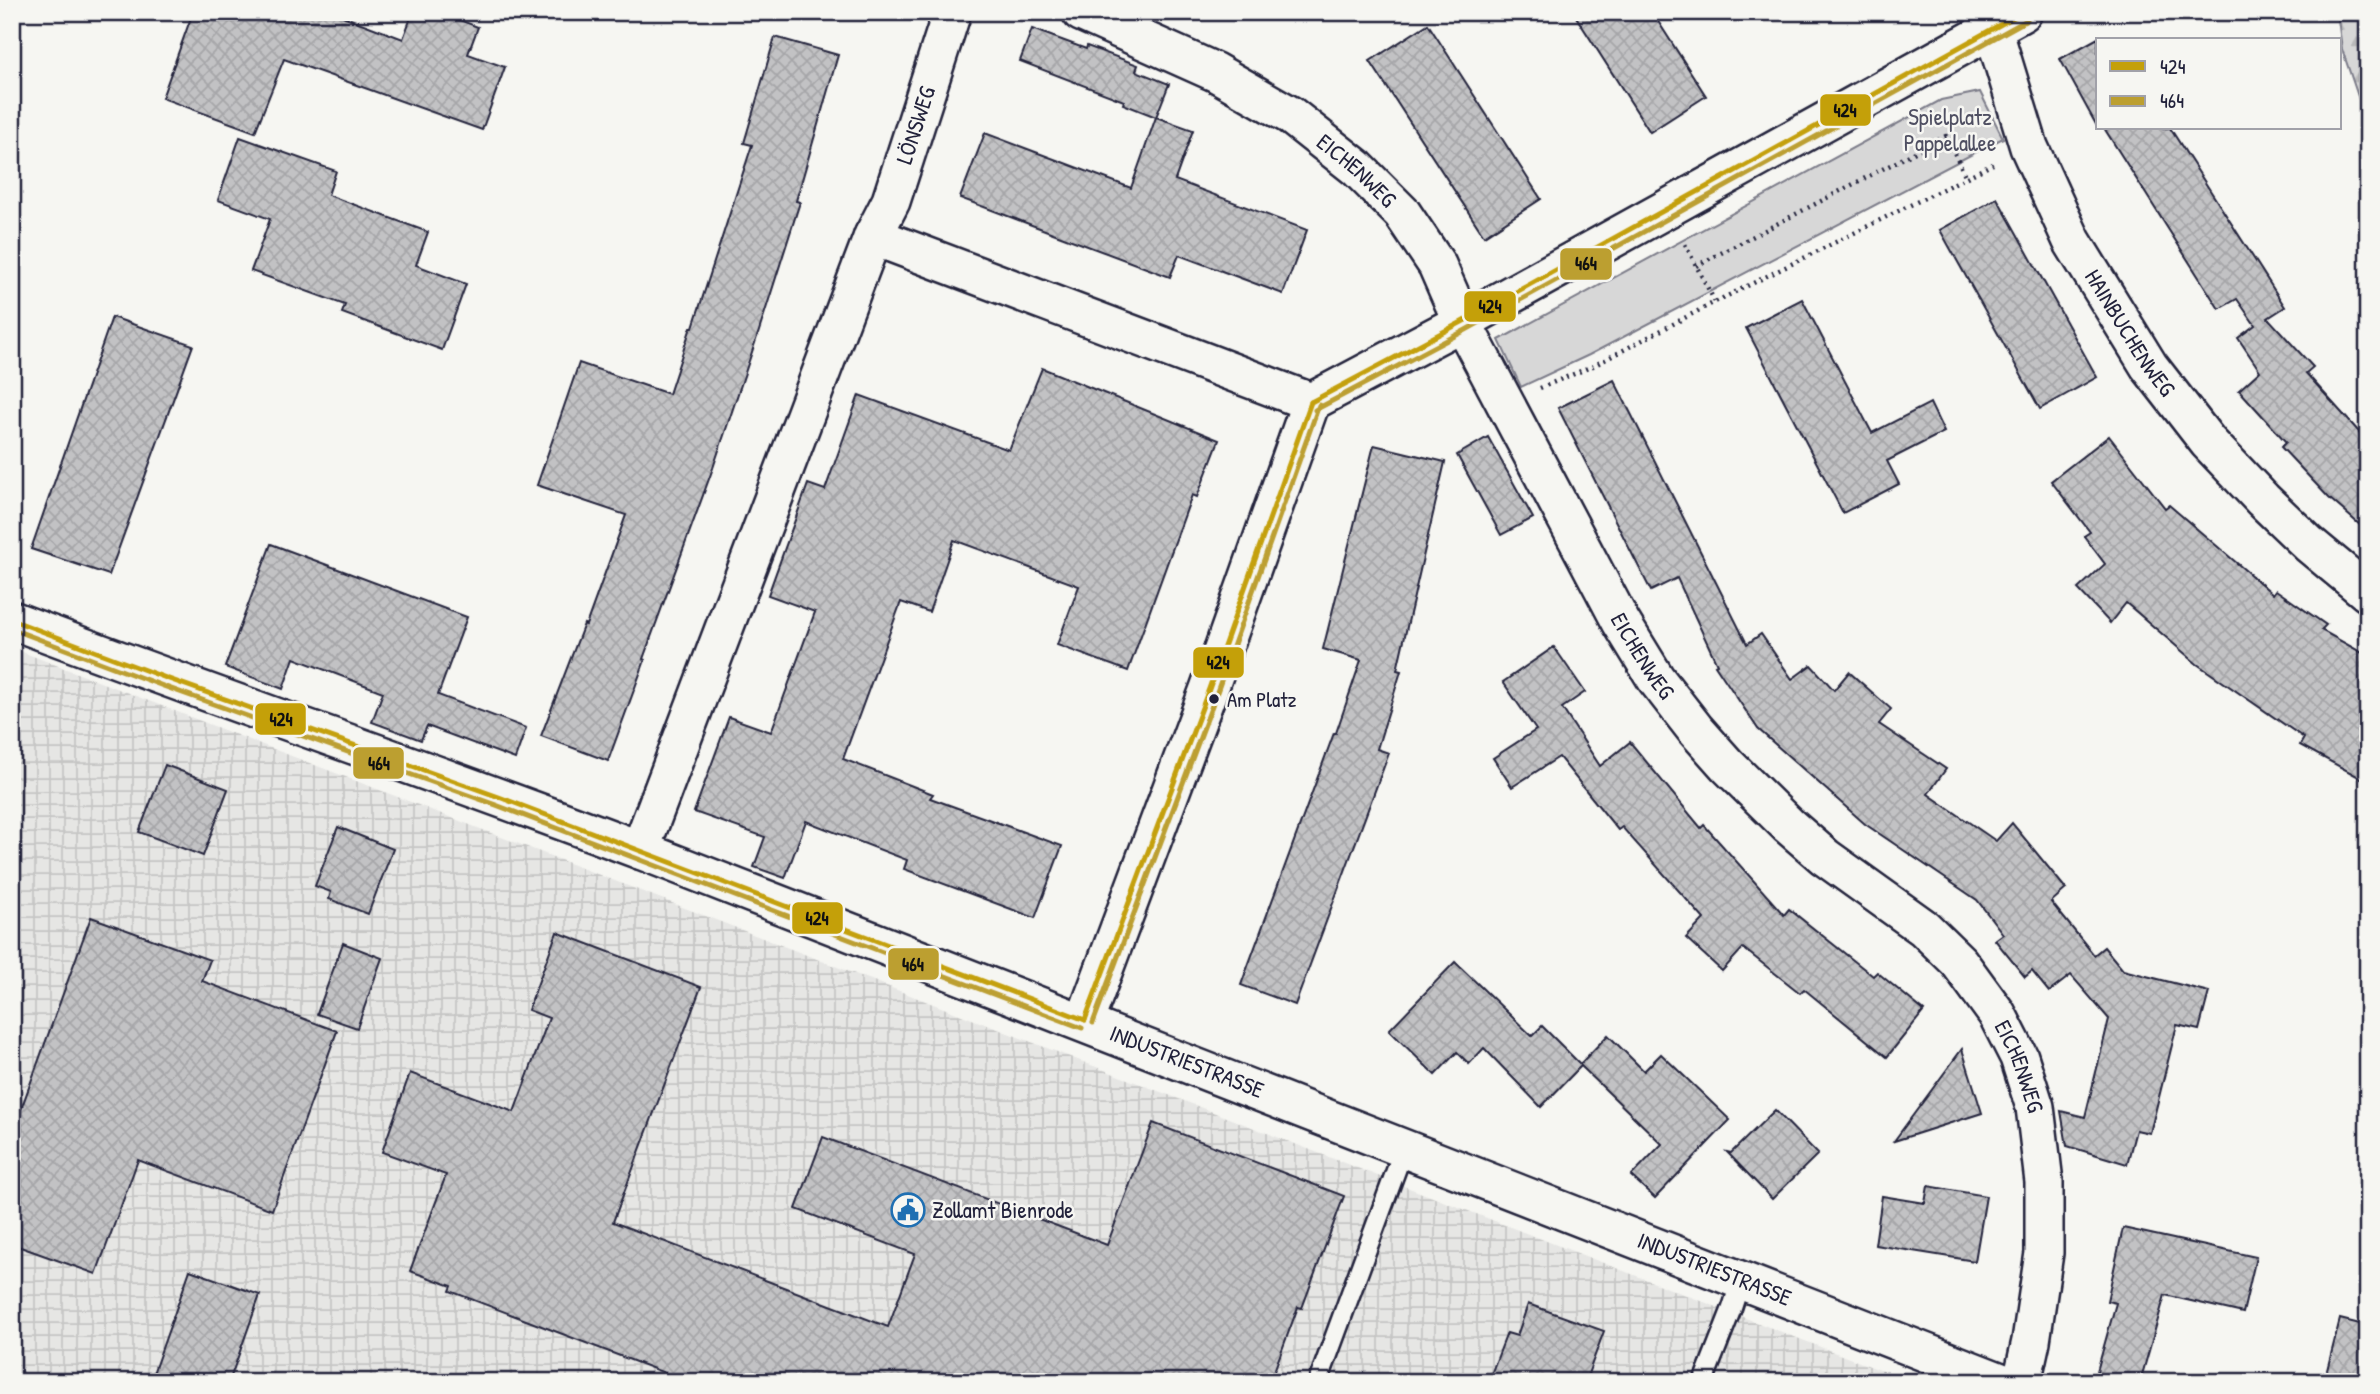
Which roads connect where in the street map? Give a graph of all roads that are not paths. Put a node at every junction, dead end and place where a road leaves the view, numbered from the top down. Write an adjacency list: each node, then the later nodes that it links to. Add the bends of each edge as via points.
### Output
1 (952, 12): 4 (street, LÖNSWEG, via 891,201)
2 (1081, 12): 5 (street, EICHENWEG, via 1215,72 1290,115 1357,168 1402,213 1437,265)
3 (2000, 18): 5 (street); 7 (street, HAINBUCHENWEG, via 2029,147 2072,241 2149,366 2208,442 2263,500)
4 (873, 236): 6 (street); 9 (street)
5 (1462, 322): 6 (street); 16 (street, EICHENWEG, via 1621,622 1695,729 1788,825 1924,928 1959,962 1997,1014 2019,1058 2035,1107 2044,1182 2044,1253)
6 (1311, 402): 10 (street)
7 (2368, 593)
8 (12, 620): 9 (street, INDUSTRIESTRASSE)
9 (640, 850): 10 (street, INDUSTRIESTRASSE)
10 (1085, 1020): 11 (street, INDUSTRIESTRASSE)
11 (1405, 1146): 12 (street, INDUSTRIESTRASSE); 13 (lane)
12 (1741, 1280): 14 (lane); 15 (street, INDUSTRIESTRASSE)
13 (1318, 1382)
14 (1703, 1382)
15 (2001, 1382)
16 (2022, 1382)

